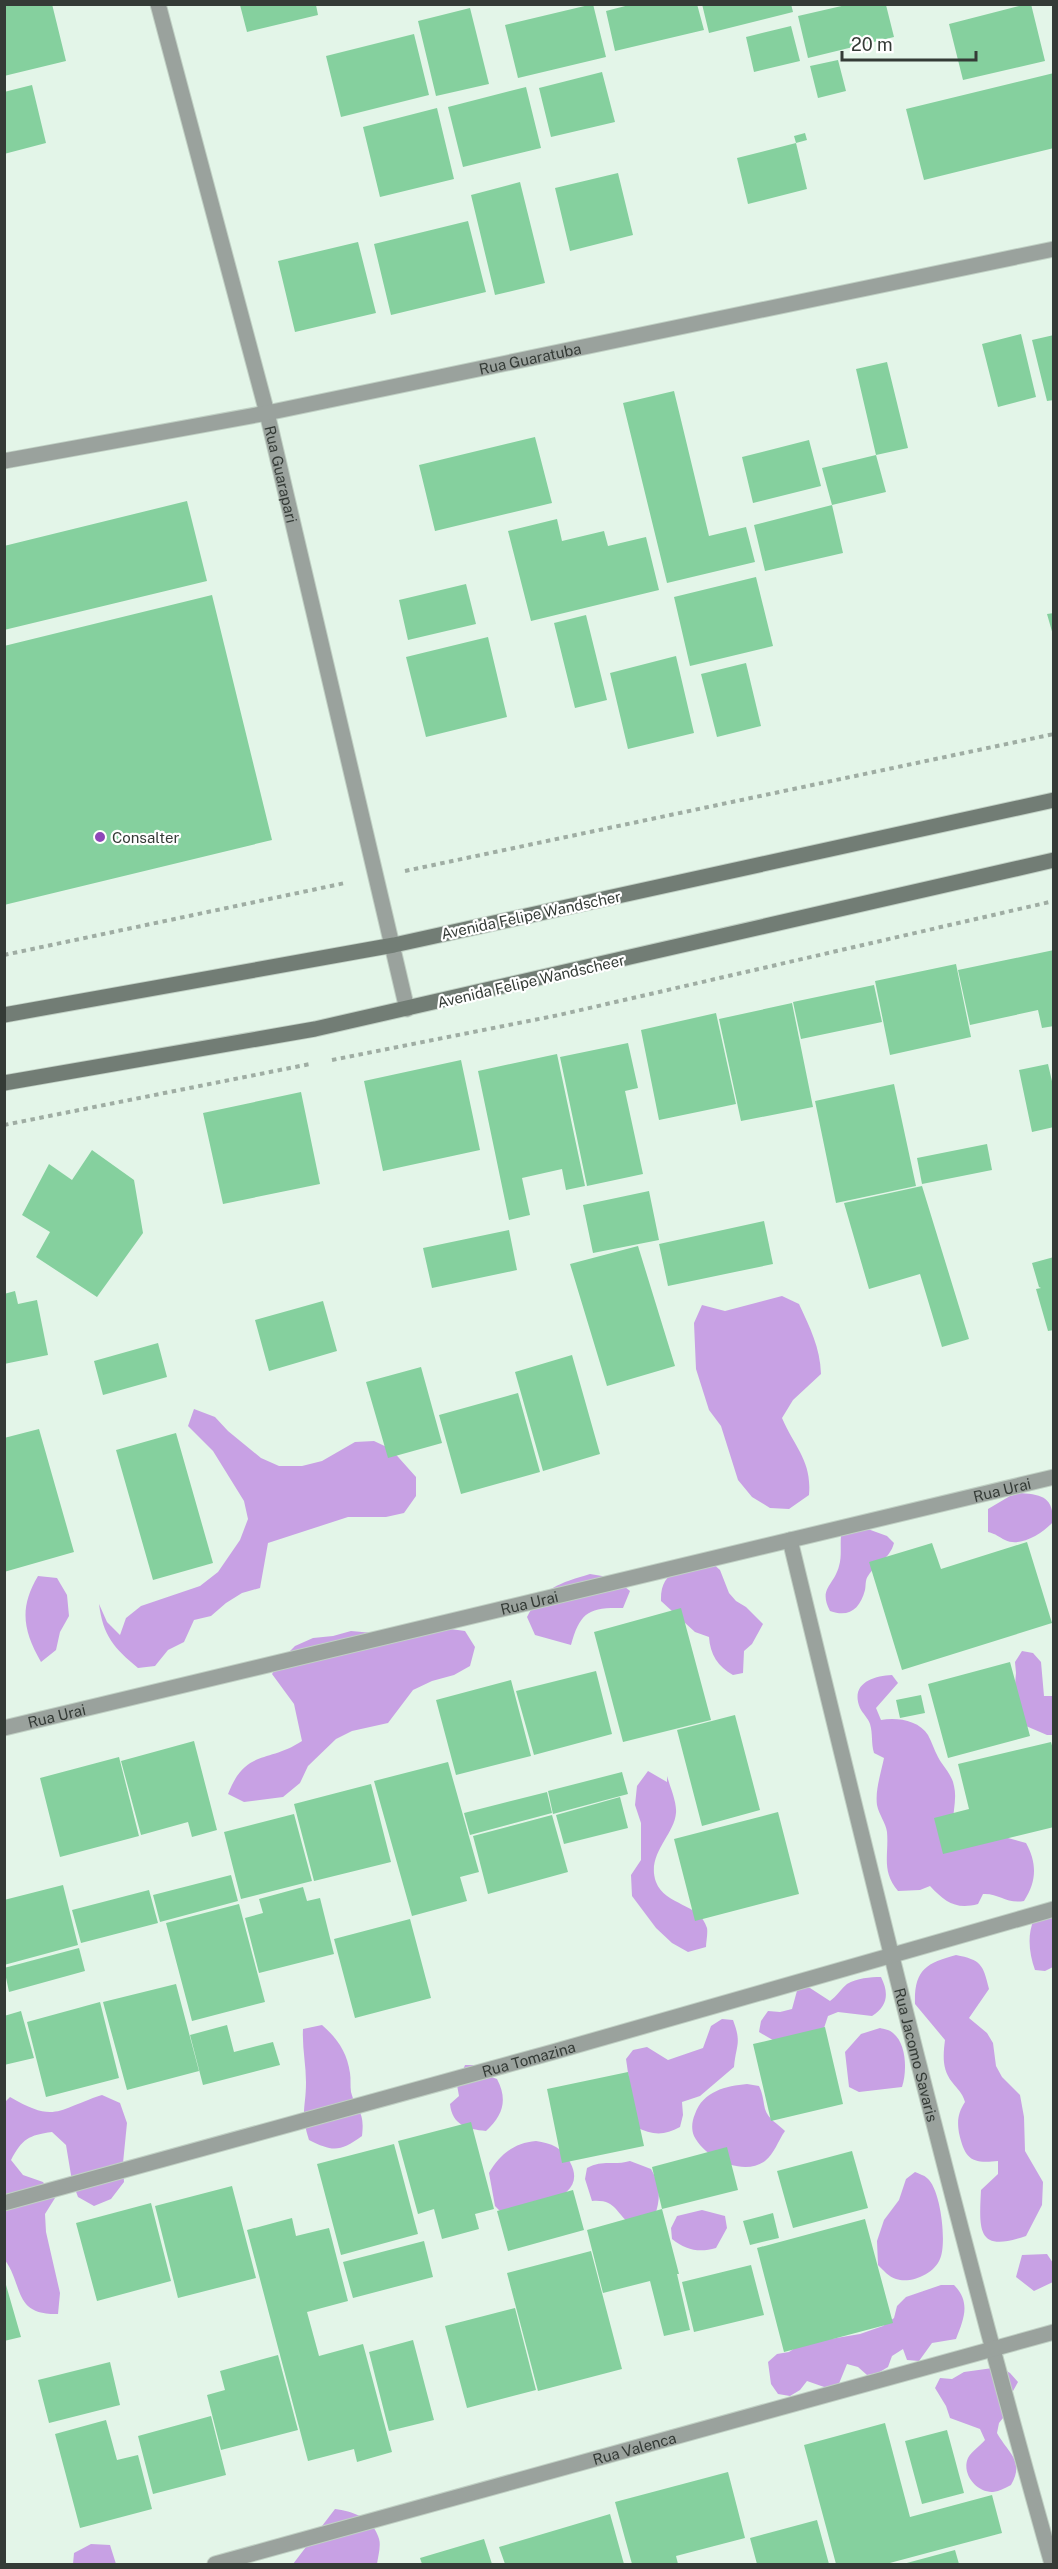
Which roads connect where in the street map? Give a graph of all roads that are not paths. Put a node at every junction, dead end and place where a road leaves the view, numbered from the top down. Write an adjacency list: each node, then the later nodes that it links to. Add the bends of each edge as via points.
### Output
1 (158, 4): 3 (street, Rua Guarapari)
2 (1053, 249): 3 (street, Rua Guaratuba)
3 (267, 413): 4 (street, Rua Guaratuba); 7 (street, Rua Guarapari)
4 (4, 461)
5 (1053, 800): 7 (main road, Avenida Felipe Wandscher)
6 (1053, 860): 8 (main road, Avenida Felipe Wandscheer)
7 (394, 945): 8 (street, Rua Guarapari); 9 (main road, Avenida Felipe Wandscher)
8 (407, 1009): 10 (main road, Avenida Felipe Wandscheer, via 315,1029)
9 (4, 1015)
10 (4, 1083)
11 (1053, 1477): 12 (street, Rua Urai)
12 (790, 1540): 13 (street, Rua Urai); 15 (street, Rua Jacomo Savaris)
13 (4, 1728)
14 (1053, 1909): 15 (street, Rua Tomazina)
15 (890, 1956): 16 (street, Rua Tomazina); 18 (street, Rua Jacomo Savaris)
16 (4, 2203)
17 (1053, 2332): 18 (street, Rua Valenca)
18 (991, 2348): 19 (street, Rua Valenca); 20 (street, Rua Jacomo Savaris)
19 (215, 2565)
20 (1052, 2565)

